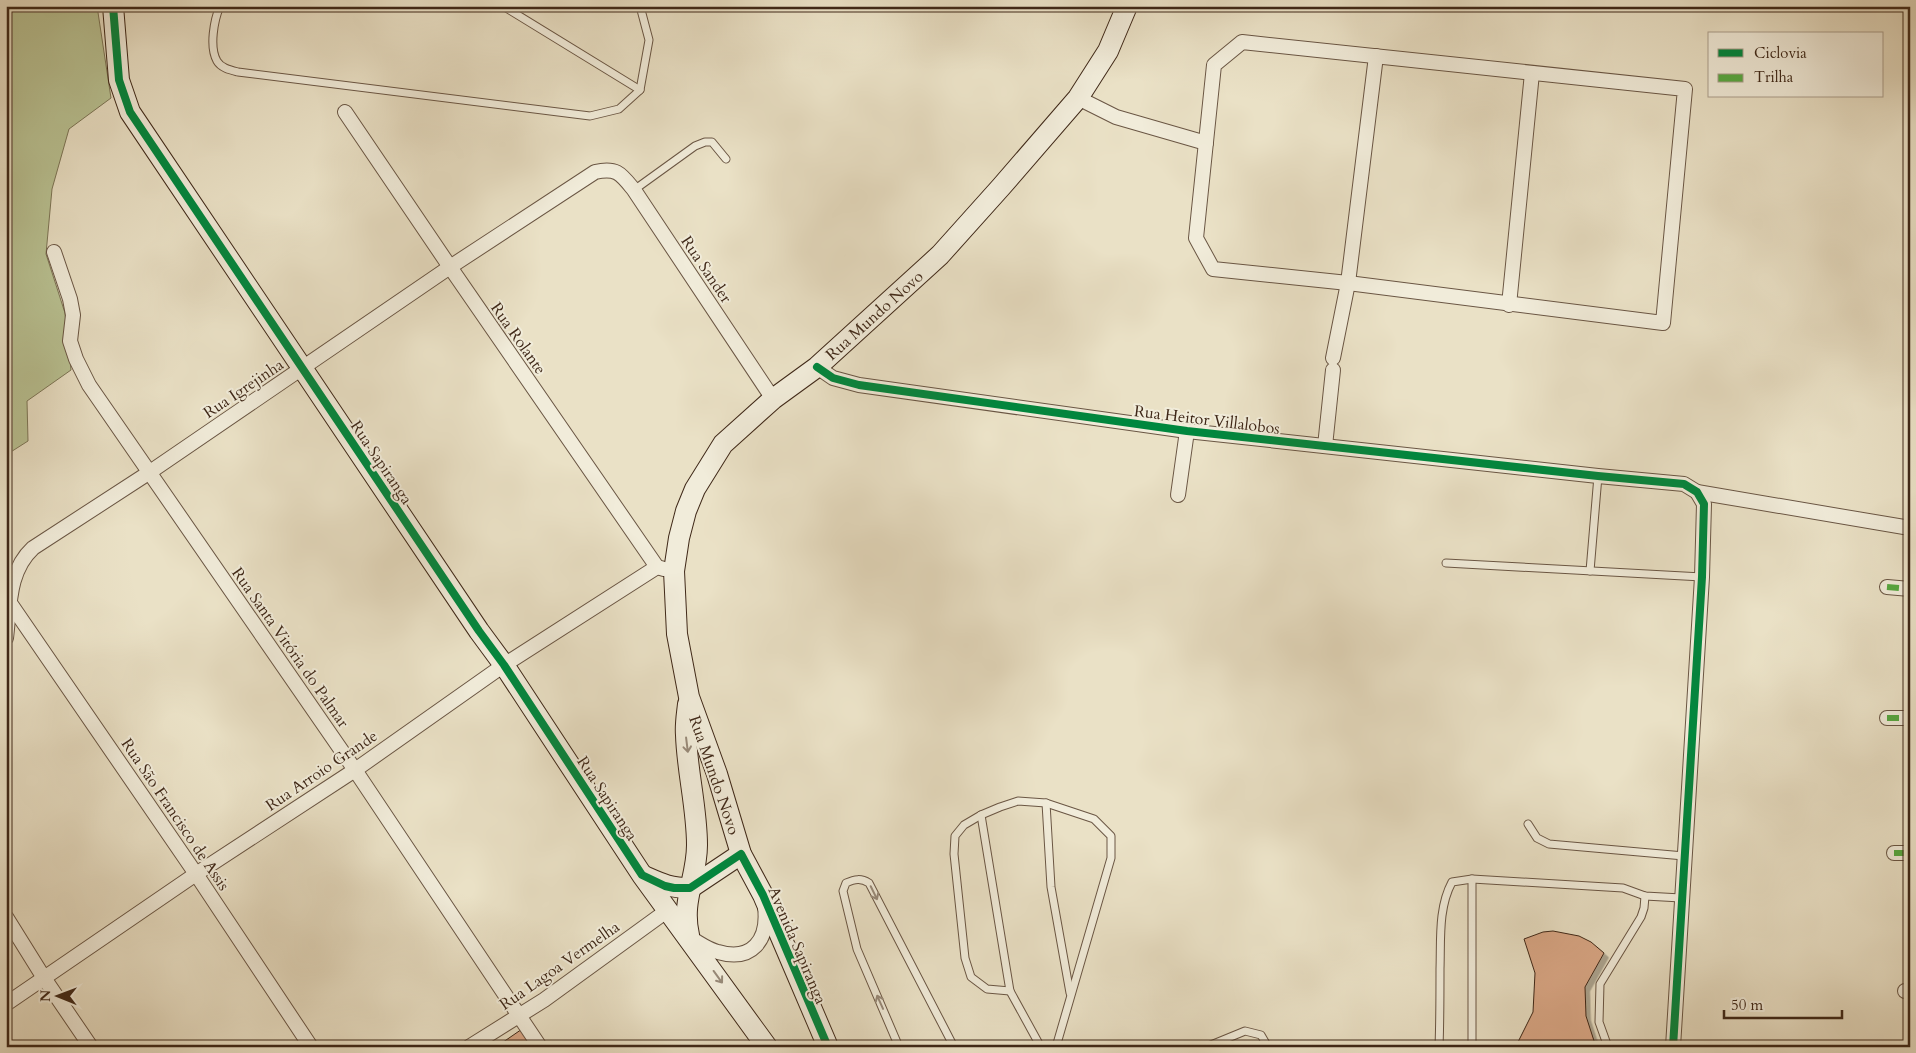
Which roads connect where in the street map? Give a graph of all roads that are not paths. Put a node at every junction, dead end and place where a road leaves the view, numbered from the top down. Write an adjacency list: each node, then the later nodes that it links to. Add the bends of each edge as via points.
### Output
1 (113, 6): 20 (main road, Rua Sapiranga, via 119,80 130,112)
2 (220, 6): 8 (lane, via 212,39 217,61 238,72 590,116 619,108)
3 (503, 6): 8 (lane)
4 (640, 6): 8 (lane, via 649,40)
5 (1127, 6): 9 (main road, Rua Mundo Novo, via 1108,51)
6 (1376, 56): 7 (street); 11 (street, via 1242,42 1214,66); 17 (street)
7 (1532, 73): 18 (street); 18 (street, via 1685,89 1663,323)
8 (640, 90)
9 (1078, 98): 11 (street, via 1116,116); 19 (main road, Rua Mundo Novo, via 940,254)
10 (346, 112): 16 (street, Rua Rolante)
11 (1206, 143): 17 (street, via 1196,238 1213,269)
12 (726, 159): 14 (lane, via 712,142 705,142)
13 (603, 170): 14 (street, Rua Sander, via 621,174); 16 (street, Rua Igrejinha, via 595,172)
14 (634, 190): 21 (street, Rua Sander)
15 (54, 252): 24 (street, Rua Santa Vitória do Palmar, via 70,299 73,314 70,342 76,359 89,385)
16 (450, 267): 20 (street, Rua Igrejinha); 30 (street, Rua Rolante)
17 (1348, 283): 18 (street); 23 (street, via 1333,364)
18 (1509, 305)
19 (817, 367): 21 (main road, Rua Mundo Novo); 22 (street, Rua Heitor Villalobos, via 834,378 859,385)
20 (303, 368): 24 (street, Rua Igrejinha); 37 (main road, Rua Sapiranga)
21 (773, 400): 30 (main road, Rua Mundo Novo, via 724,444 710,464 686,511 679,538)
22 (1187, 431): 23 (street, Rua Heitor Villalobos); 27 (street)
23 (1325, 446): 25 (street, Rua Heitor Villalobos)
24 (150, 472): 35 (street, Rua Igrejinha, via 33,548 19,566); 41 (street, Rua Santa Vitória do Palmar)
25 (1598, 476): 26 (street, Rua Heitor Villalobos, via 1684,484); 31 (lane)
26 (1698, 492): 28 (street, Rua Heitor Villalobos); 32 (street, via 1704,504)
27 (1178, 495)
28 (1910, 528)
29 (1446, 563): 31 (lane)
30 (665, 569): 37 (street, Rua Arroio Grande); 38 (main road, Rua Mundo Novo)
31 (1590, 571): 32 (lane)
32 (1702, 577): 48 (street)
33 (1887, 587): 34 (street)
34 (1910, 589)
35 (10, 604): 36 (street, Rua Igrejinha); 49 (street, Rua São Francisco de Assis)
36 (6, 638)
37 (504, 665): 41 (street, Rua Arroio Grande); 50 (main road, Rua Sapiranga)
38 (689, 697): 47 (main road, Rua Mundo Novo); 52 (main road, Rua Mundo Novo, one-way to 52, via 686,734 697,835)
39 (1887, 718): 40 (street)
40 (1910, 718)
41 (355, 770): 49 (street, Rua Arroio Grande); 63 (street, Rua Santa Vitória do Palmar)
42 (1046, 803): 43 (lane, via 1018,801); 61 (lane, via 1051,888); 61 (lane, via 1094,819 1111,836 1111,858)
43 (981, 815): 60 (lane); 60 (lane, via 964,825 955,836 965,958 971,977 987,990)
44 (1528, 824): 48 (lane, via 1537,838 1549,844)
45 (1894, 853): 46 (street)
46 (1910, 853)
47 (741, 854): 52 (main road); 53 (main road, Avenida Sapiranga)
48 (1684, 856): 55 (street)
49 (196, 874): 59 (street, Rua Arroio Grande); 66 (street, Rua São Francisco de Assis)
50 (642, 875): 52 (main road, via 665,886); 56 (main road, Rua Sapiranga)
51 (1472, 879): 54 (lane, via 1623,888); 76 (lane, via 1452,882 1443,907); 77 (lane)
52 (690, 888): 58 (main road, via 686,921)
53 (763, 895): 58 (street, via 766,922 758,945 751,950 730,954 716,952); 70 (main road, Avenida Sapiranga)
54 (1645, 896): 55 (lane); 78 (lane, via 1641,917 1600,984 1600,1022)
55 (1681, 898): 79 (street)
56 (668, 910): 58 (main road, Rua Sapiranga); 63 (street, Rua Lagoa Vermelha)
57 (6, 918): 59 (street)
58 (689, 937): 69 (main road, one-way to 69)
59 (44, 978): 62 (street, Rua Arroio Grande); 65 (street)
60 (1010, 992): 64 (lane)
61 (1071, 996): 73 (lane)
62 (6, 1004)
63 (520, 1015): 67 (street, Rua Lagoa Vermelha); 68 (street, Rua Santa Vitória do Palmar)
64 (1038, 1042)
65 (91, 1047)
66 (311, 1047)
67 (469, 1047)
68 (540, 1047)
69 (767, 1047)
70 (828, 1047)
71 (900, 1047): 72 (lane, one-way to 72, via 857,949 843,891 846,883 858,879 870,883)
72 (954, 1047)
73 (1056, 1047)
74 (1206, 1047): 75 (lane, via 1245,1031 1261,1035)
75 (1268, 1047)
76 (1439, 1047)
77 (1472, 1047)
78 (1608, 1047)
79 (1672, 1047)

